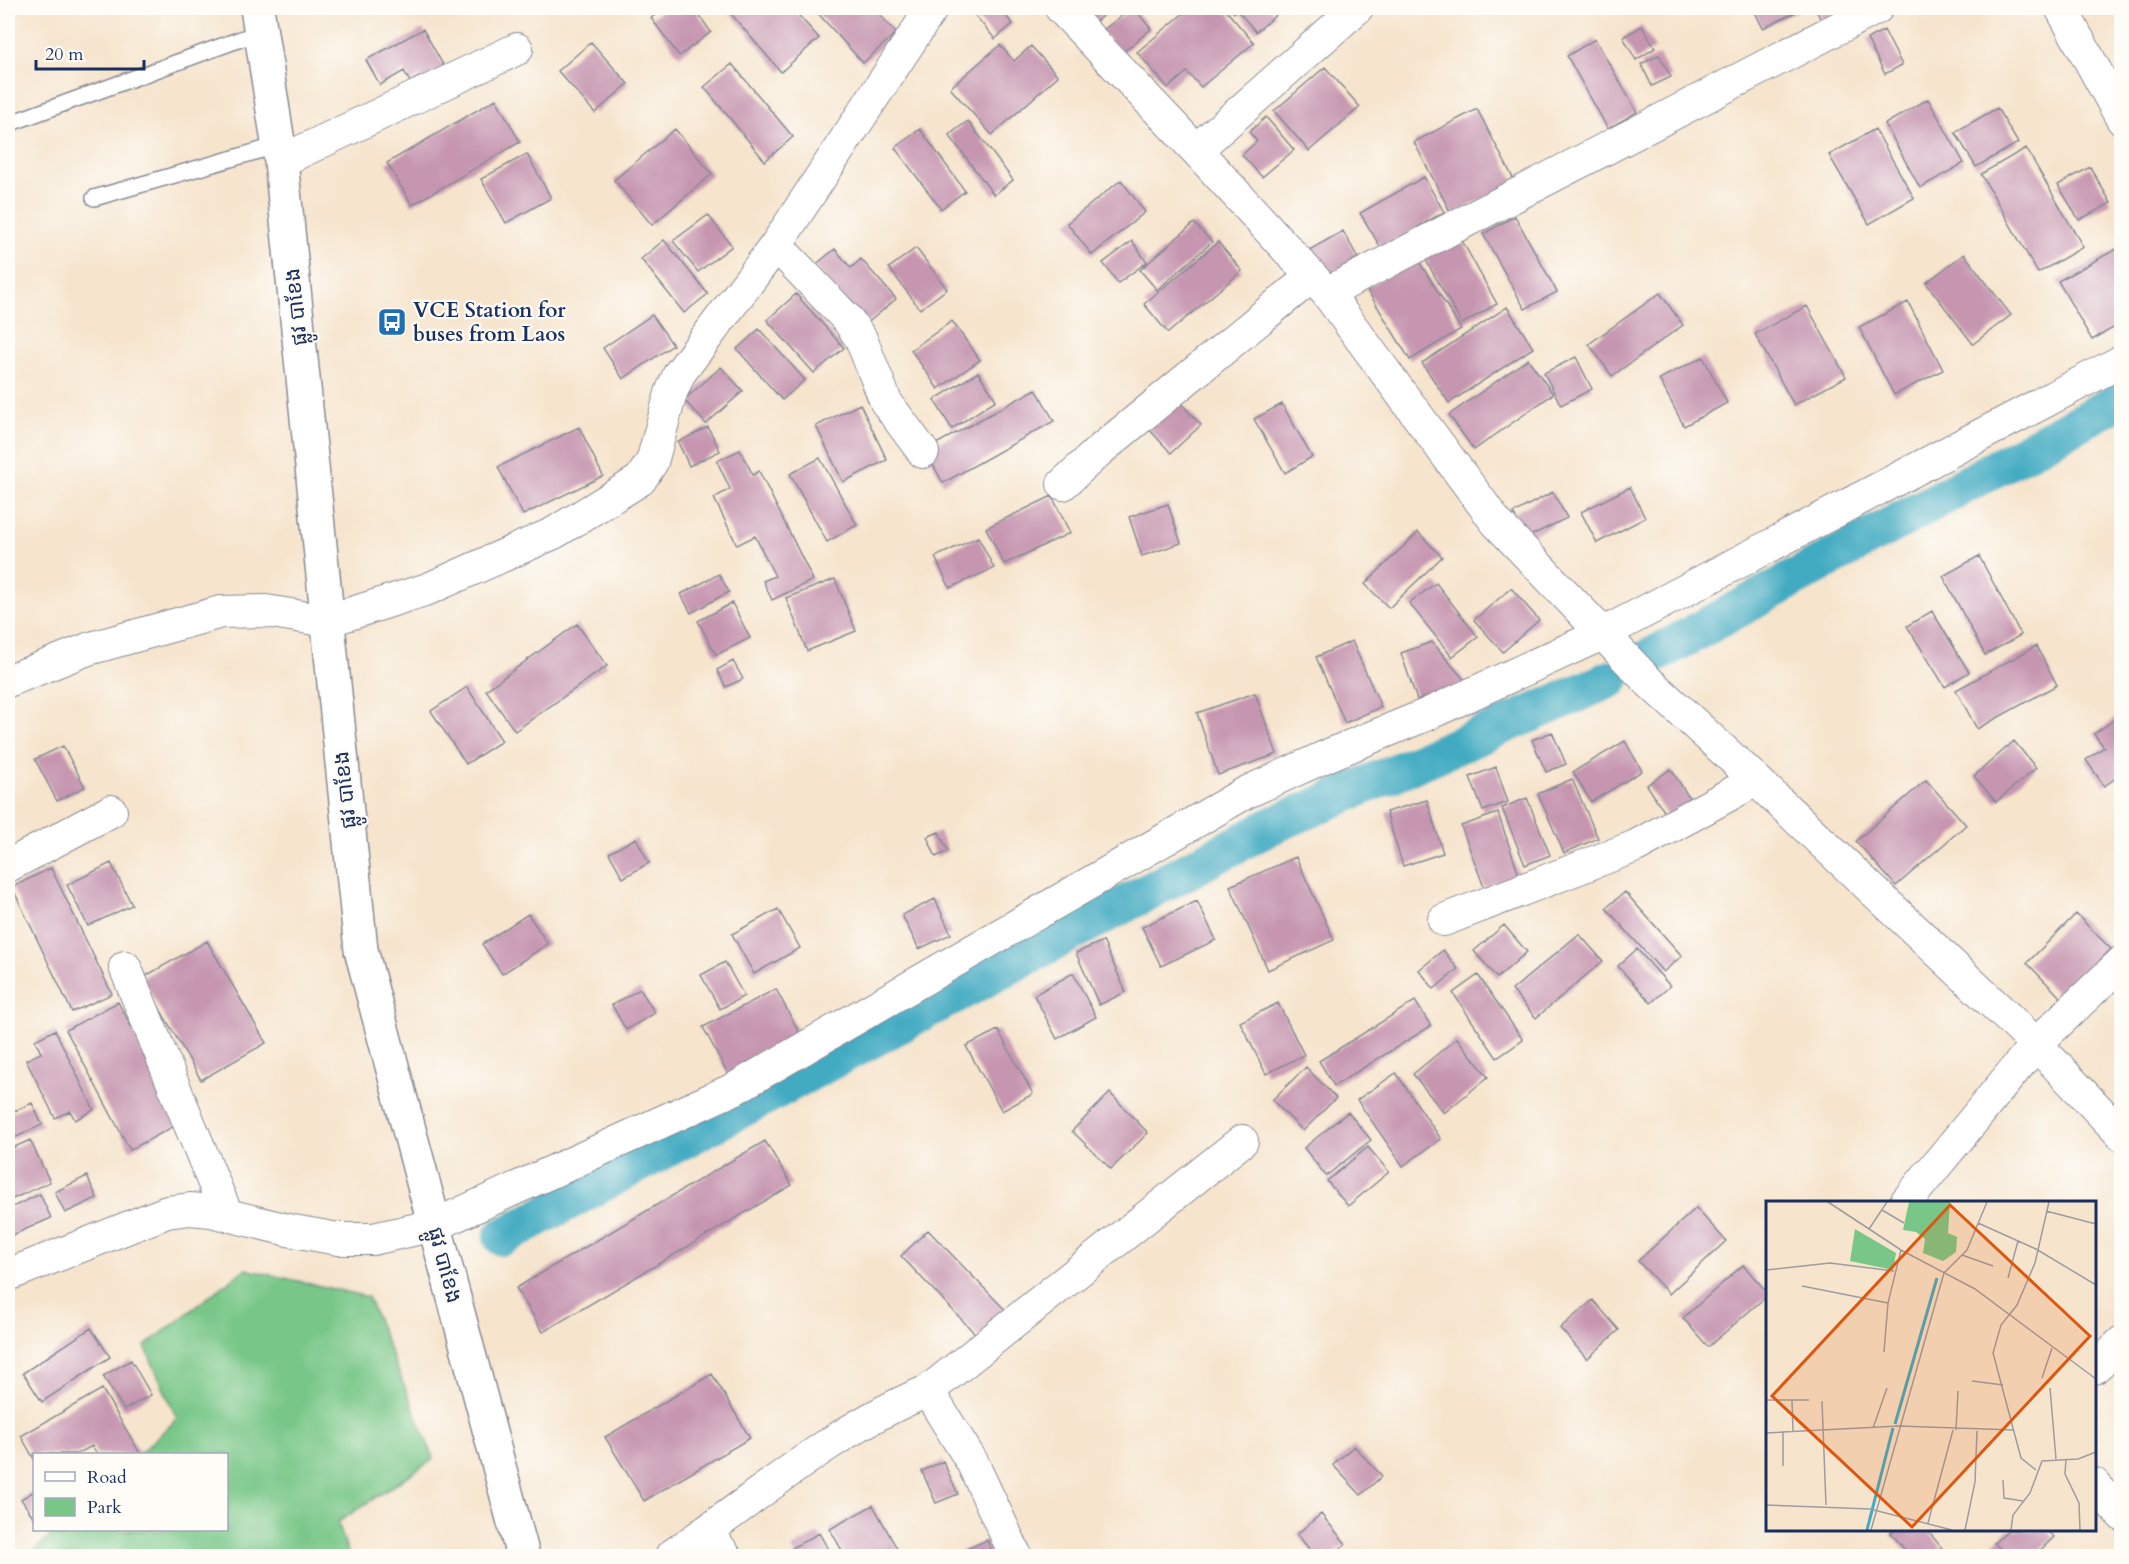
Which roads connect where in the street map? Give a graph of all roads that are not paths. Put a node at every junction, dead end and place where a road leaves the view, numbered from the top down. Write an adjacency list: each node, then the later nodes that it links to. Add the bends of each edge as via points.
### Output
1 (933, 8): 13 (street)
2 (1060, 8): 10 (street)
3 (1357, 8): 10 (street)
4 (1877, 8): 14 (street)
5 (2061, 8): 8 (street)
6 (258, 20): 9 (lane); 11 (street, ផ្លូវ បាខែង)
7 (517, 49): 11 (street)
8 (2121, 118)
9 (8, 124)
10 (1196, 150): 14 (street)
11 (280, 153): 12 (lane); 18 (street, ផ្លូវ បាខែង)
12 (94, 198)
13 (776, 245): 16 (street, via 848,320 861,339 886,402); 18 (street, via 679,374 652,462 640,480 555,533 428,589)
14 (1319, 285): 17 (street, via 1099,451); 19 (street, via 1496,522)
15 (2121, 361): 19 (street)
16 (923, 452)
17 (1063, 484)
18 (327, 621): 20 (street, via 267,611 221,612 88,649); 32 (street, ផ្លូវ បាខែង, via 361,950)
19 (1612, 644): 21 (street); 32 (street, via 1428,714 1245,793 734,1089)
20 (8, 681)
21 (1756, 780): 24 (street, via 1636,846); 27 (street)
22 (111, 811): 23 (street)
23 (8, 866)
24 (1444, 920)
25 (2121, 962): 27 (street)
26 (125, 967): 31 (street)
27 (2036, 1044): 28 (street); 30 (street)
28 (2121, 1135)
29 (1242, 1141): 36 (street)
30 (1908, 1201)
31 (226, 1215): 32 (street, via 338,1239 373,1239); 33 (street, via 190,1209 167,1212)
32 (435, 1226): 40 (street, ផ្លូវ បាខែង)
33 (8, 1275)
34 (2121, 1342): 35 (street)
35 (2096, 1366)
36 (928, 1391): 39 (street, via 843,1435); 42 (street, via 972,1462)
37 (2096, 1486): 38 (street)
38 (2121, 1515)
39 (716, 1544): 41 (street)
40 (523, 1557)
41 (671, 1557)
42 (1016, 1557)

